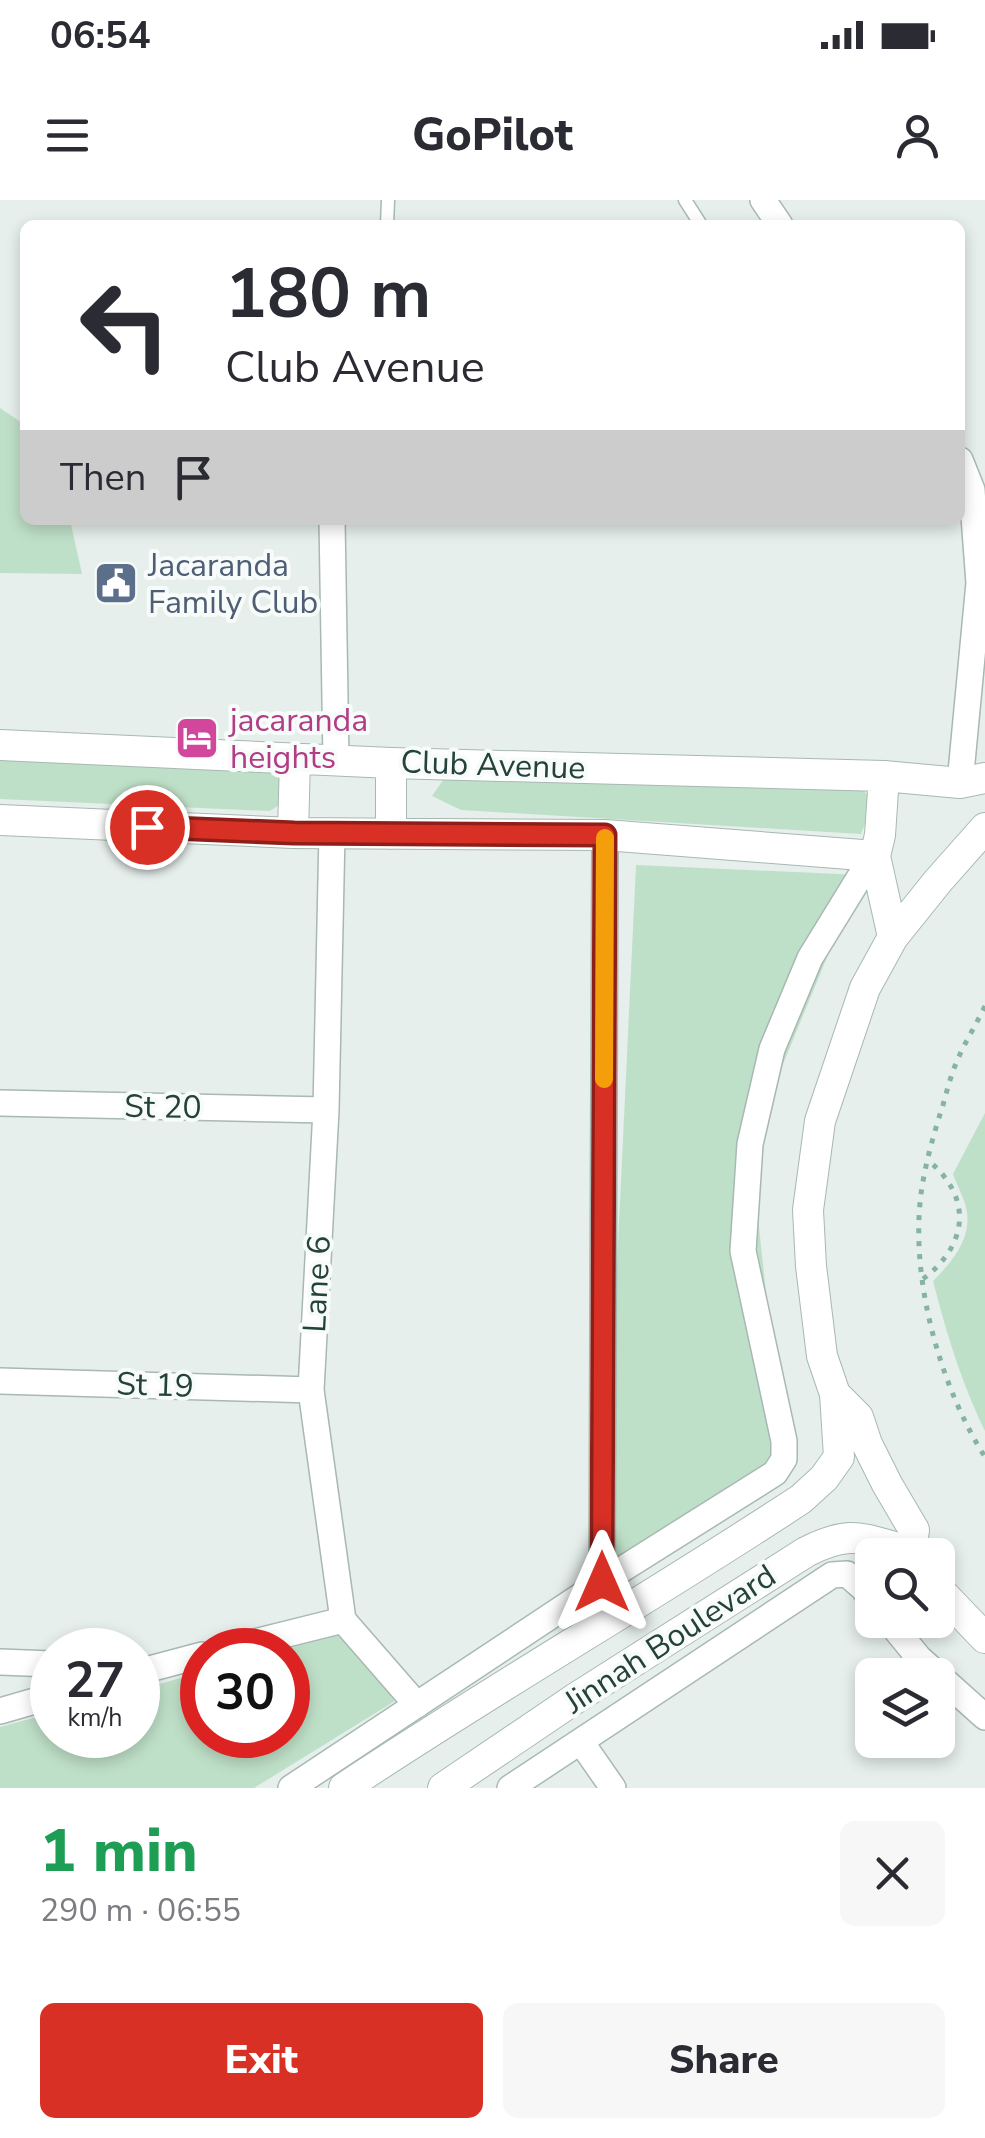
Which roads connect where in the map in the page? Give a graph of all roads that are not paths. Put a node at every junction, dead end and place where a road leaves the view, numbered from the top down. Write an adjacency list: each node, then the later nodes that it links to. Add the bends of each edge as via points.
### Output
1 (966, 490): 3 (street, via 979,584)
2 (332, 525): 7 (street)
3 (970, 679): 4 (street); 10 (street)
4 (985, 716)
5 (0, 745): 6 (street, Club Avenue)
6 (295, 758): 7 (street, Club Avenue); 13 (street)
7 (336, 760): 8 (street, Club Avenue)
8 (391, 762): 9 (street, Club Avenue); 15 (street)
9 (884, 776): 10 (street, Club Avenue); 17 (street)
10 (972, 780)
11 (0, 820): 13 (street, Club Avenue)
12 (985, 828): 18 (street)
13 (294, 833): 14 (street, Club Avenue)
14 (332, 834): 15 (street, Club Avenue); 20 (street, Lane 6)
15 (391, 834): 16 (street, Club Avenue)
16 (605, 835): 17 (street, Club Avenue); 27 (street)
17 (876, 856): 18 (street); 27 (street, via 810,958 772,1048 750,1144 742,1250 784,1459 774,1473)
18 (893, 937): 23 (street, via 865,988 820,1121 808,1210 822,1356)
19 (0, 1103): 20 (street, St 20)
20 (326, 1110): 22 (street, Lane 6)
21 (0, 1380): 22 (street, St 19)
22 (310, 1390): 29 (street, Lane 6)
23 (835, 1394): 25 (street, via 858,1417); 41 (street, Jinnah Boulevard, via 839,1457 801,1499)
24 (859, 1538): 42 (street, Jinnah Boulevard, via 818,1546)
25 (913, 1538)
26 (855, 1581): 39 (street, via 832,1575)
27 (602, 1582): 36 (street)
28 (955, 1607): 32 (street)
29 (343, 1620): 30 (street); 36 (street)
30 (310, 1628)
31 (902, 1638): 38 (street)
32 (985, 1638)
33 (0, 1662): 34 (street)
34 (30, 1663)
35 (30, 1702): 37 (street)
36 (417, 1705): 40 (street)
37 (0, 1711)
38 (985, 1717)
39 (580, 1742): 43 (street); 44 (street)
40 (291, 1788)
41 (344, 1788)
42 (443, 1788)
43 (510, 1788)
44 (613, 1788)

